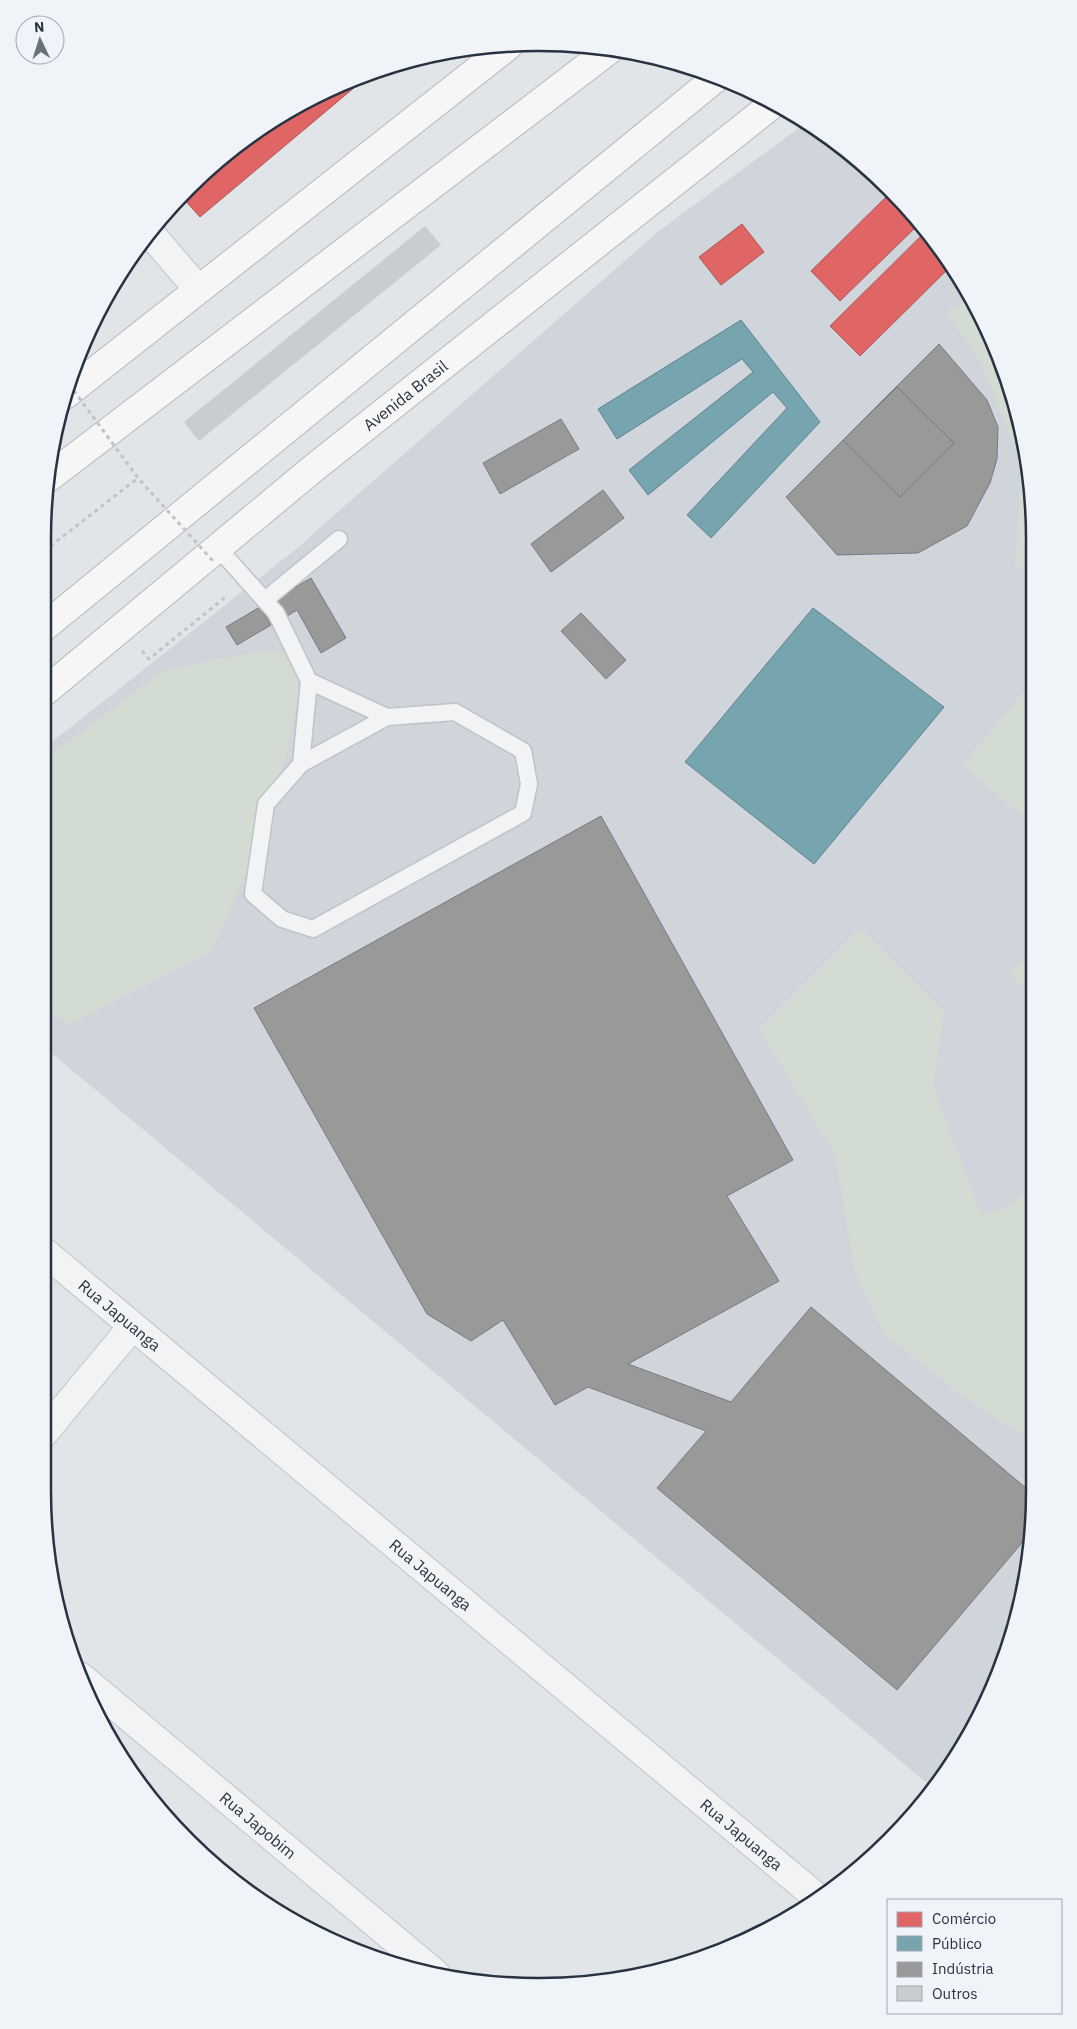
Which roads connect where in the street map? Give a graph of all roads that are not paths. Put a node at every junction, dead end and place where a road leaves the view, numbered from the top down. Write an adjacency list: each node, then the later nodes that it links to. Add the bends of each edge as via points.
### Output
1 (499, 53): 6 (highway)
2 (602, 55): 8 (highway)
3 (710, 83): 12 (highway)
4 (767, 109): 10 (highway, Avenida Brasil, via 323,461)
5 (155, 239): 6 (street)
6 (198, 289): 7 (highway)
7 (76, 387)
8 (56, 472)
9 (339, 539): 11 (lane)
10 (216, 554): 11 (lane); 14 (highway, Avenida Brasil)
11 (265, 600): 13 (lane, via 276,613)
12 (51, 621)
13 (309, 681): 15 (lane); 16 (lane)
14 (51, 687)
15 (387, 717): 16 (lane); 16 (lane, via 455,712 523,751 529,784 523,813 313,929 282,919 253,894 266,804)
16 (301, 764)
17 (51, 1258): 18 (street, Rua Japuanga)
18 (132, 1327): 19 (street); 21 (street, Rua Japuanga)
19 (51, 1423)
20 (93, 1688): 22 (street, Rua Japobim)
21 (812, 1894)
22 (424, 1964)

